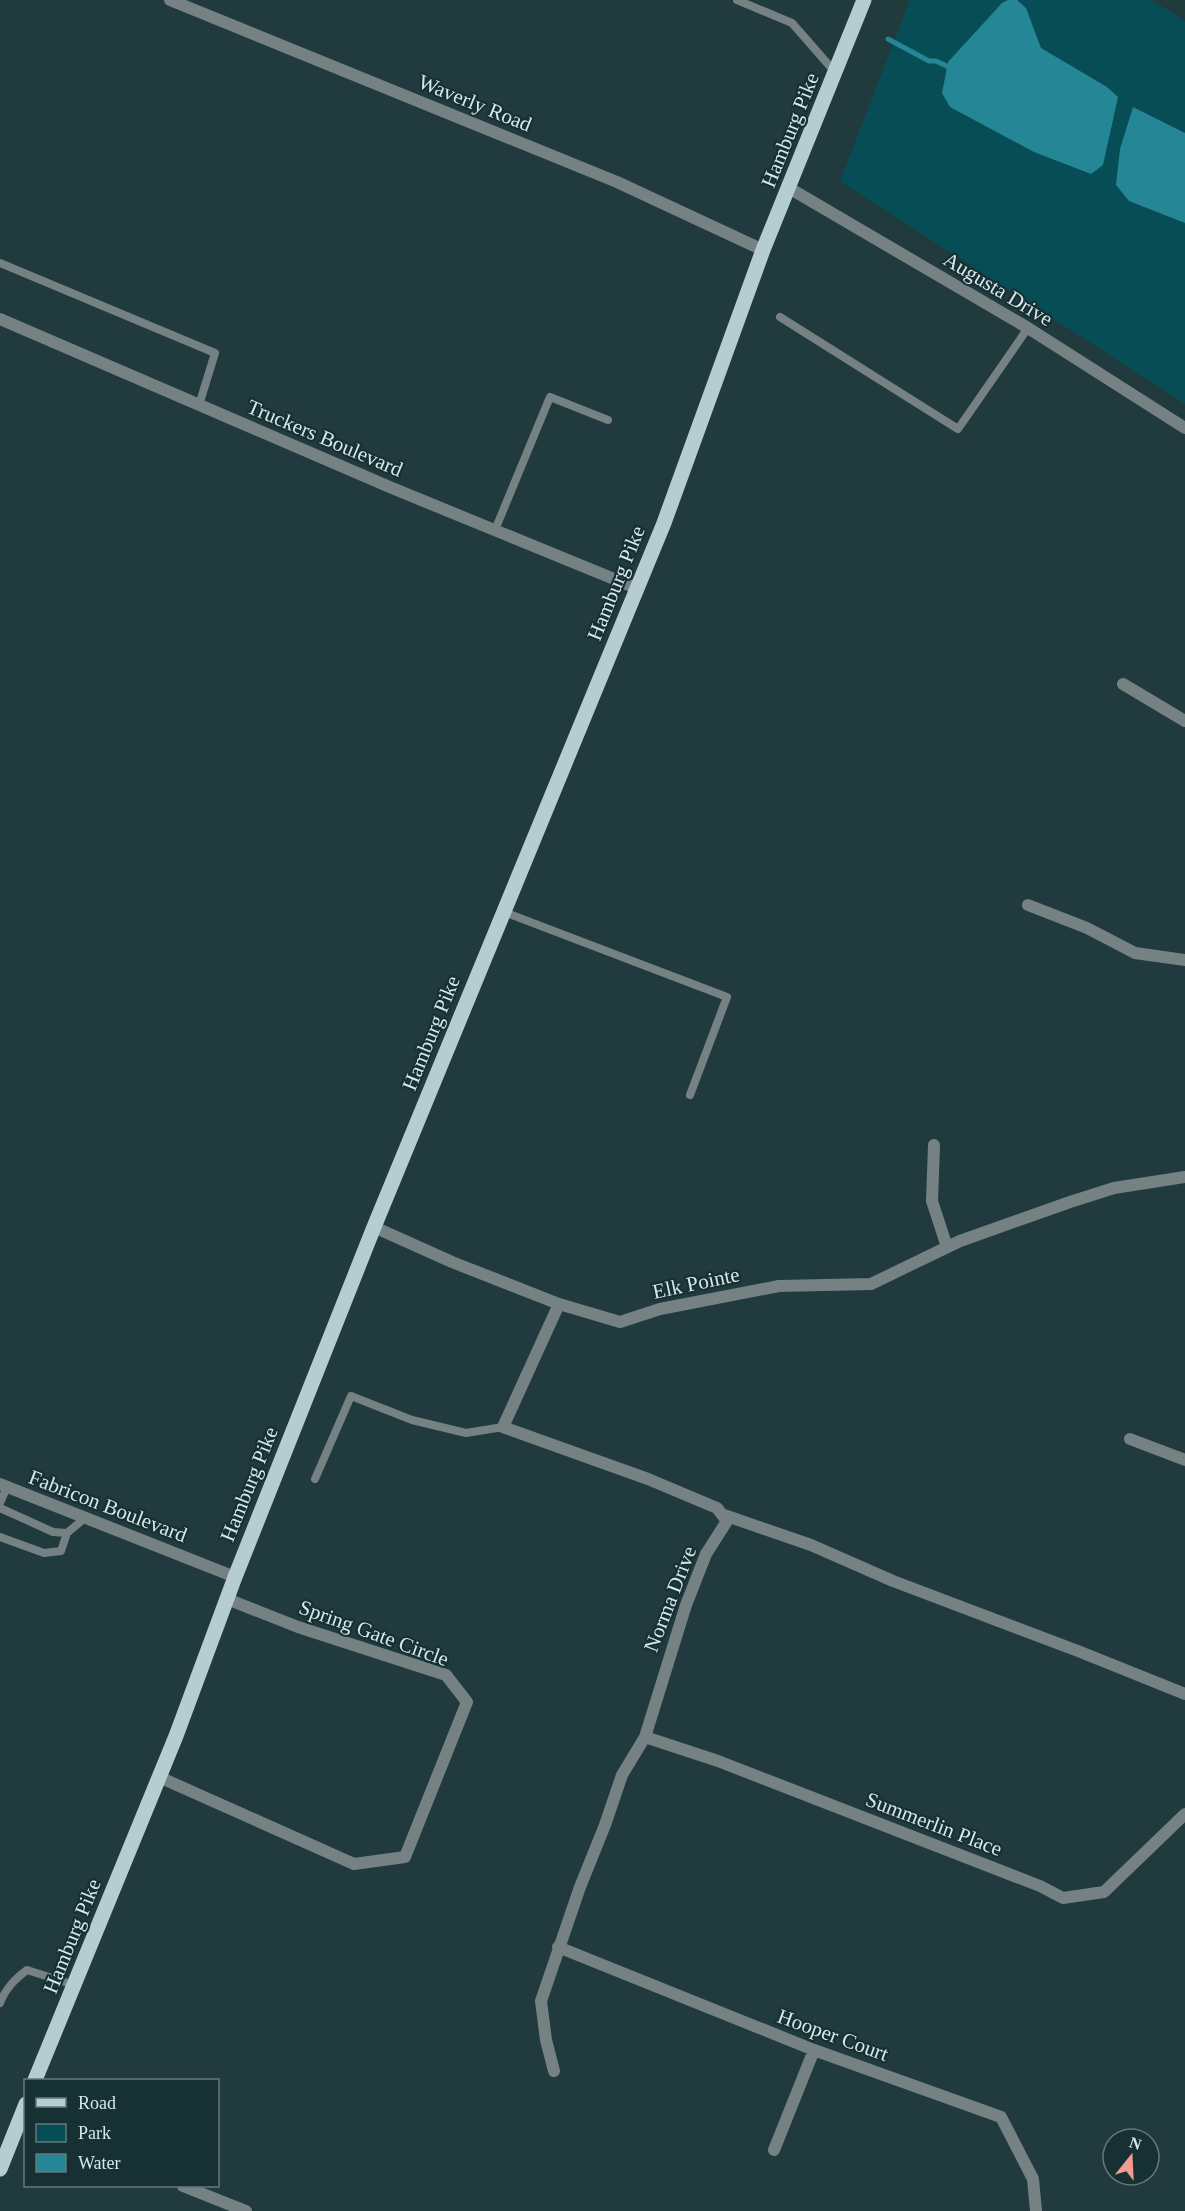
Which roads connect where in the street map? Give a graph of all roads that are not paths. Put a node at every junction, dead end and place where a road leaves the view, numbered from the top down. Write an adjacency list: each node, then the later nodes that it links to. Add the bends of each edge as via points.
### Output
1 (170, 0): 6 (street, Waverly Road, via 616,182)
2 (737, 0): 4 (lane, via 792,23)
3 (864, 0): 4 (main road, Hamburg Pike)
4 (835, 73): 5 (main road, Hamburg Pike)
5 (789, 188): 6 (main road, Hamburg Pike); 10 (street, Augusta Drive)
6 (763, 250): 15 (main road, Hamburg Pike, via 664,523)
7 (0, 263): 11 (lane, via 215,353)
8 (780, 317): 10 (lane, via 958,429)
9 (0, 320): 11 (street, Truckers Boulevard)
10 (1028, 328): 13 (street, Augusta Drive)
11 (199, 405): 14 (street, Truckers Boulevard)
12 (608, 420): 14 (lane, via 550,397)
13 (1185, 428)
14 (495, 530): 15 (street, Truckers Boulevard)
15 (636, 588): 19 (main road, Hamburg Pike)
16 (1123, 684): 17 (street)
17 (1185, 721)
18 (1028, 905): 20 (street, via 1135,952)
19 (504, 912): 21 (lane, via 728,997); 24 (main road, Hamburg Pike)
20 (1185, 960)
21 (690, 1095)
22 (934, 1145): 25 (street, via 932,1201)
23 (1185, 1178): 25 (street, Elk Pointe, via 1114,1188)
24 (374, 1227): 26 (street, Elk Pointe); 38 (main road, Hamburg Pike)
25 (947, 1247): 26 (street, Elk Pointe, via 871,1284 779,1286 660,1309 620,1322)
26 (559, 1304): 27 (street)
27 (503, 1427): 30 (lane, via 466,1433 412,1420 351,1396); 34 (street, via 648,1479 717,1508)
28 (1130, 1439): 29 (street)
29 (1185, 1460)
30 (315, 1479)
31 (4, 1486): 32 (lane); 35 (street, Fabricon Boulevard)
32 (0, 1503)
33 (0, 1508): 36 (lane, via 53,1532)
34 (724, 1515): 40 (street, via 811,1545 893,1581); 41 (street, Norma Drive, via 727,1521 706,1554 686,1605)
35 (86, 1518): 36 (lane); 38 (street, Fabricon Boulevard)
36 (67, 1533): 37 (lane, via 61,1551 44,1553)
37 (0, 1537)
38 (235, 1576): 39 (main road, Hamburg Pike)
39 (227, 1599): 42 (main road, Hamburg Pike); 42 (street, Spring Gate Circle, via 446,1676 466,1702 451,1744 405,1857 354,1864)
40 (1185, 1694)
41 (645, 1737): 43 (street, Summerlin Place, via 718,1761 1063,1898 1104,1892); 44 (street, Norma Drive, via 622,1775)
42 (159, 1777): 45 (main road, Hamburg Pike)
43 (1185, 1814)
44 (558, 1947): 47 (street, Hooper Court); 48 (street, Norma Drive, via 541,2001)
45 (74, 1985): 46 (lane, via 27,1970 15,1978); 49 (main road, Hamburg Pike)
46 (0, 2003)
47 (814, 2050): 51 (street); 55 (street, Hooper Court, via 1001,2117 1033,2179)
48 (554, 2071)
49 (35, 2079)
50 (24, 2112): 52 (main road)
51 (774, 2151)
52 (0, 2169)
53 (186, 2187): 54 (street)
54 (246, 2211)
55 (1036, 2211)

